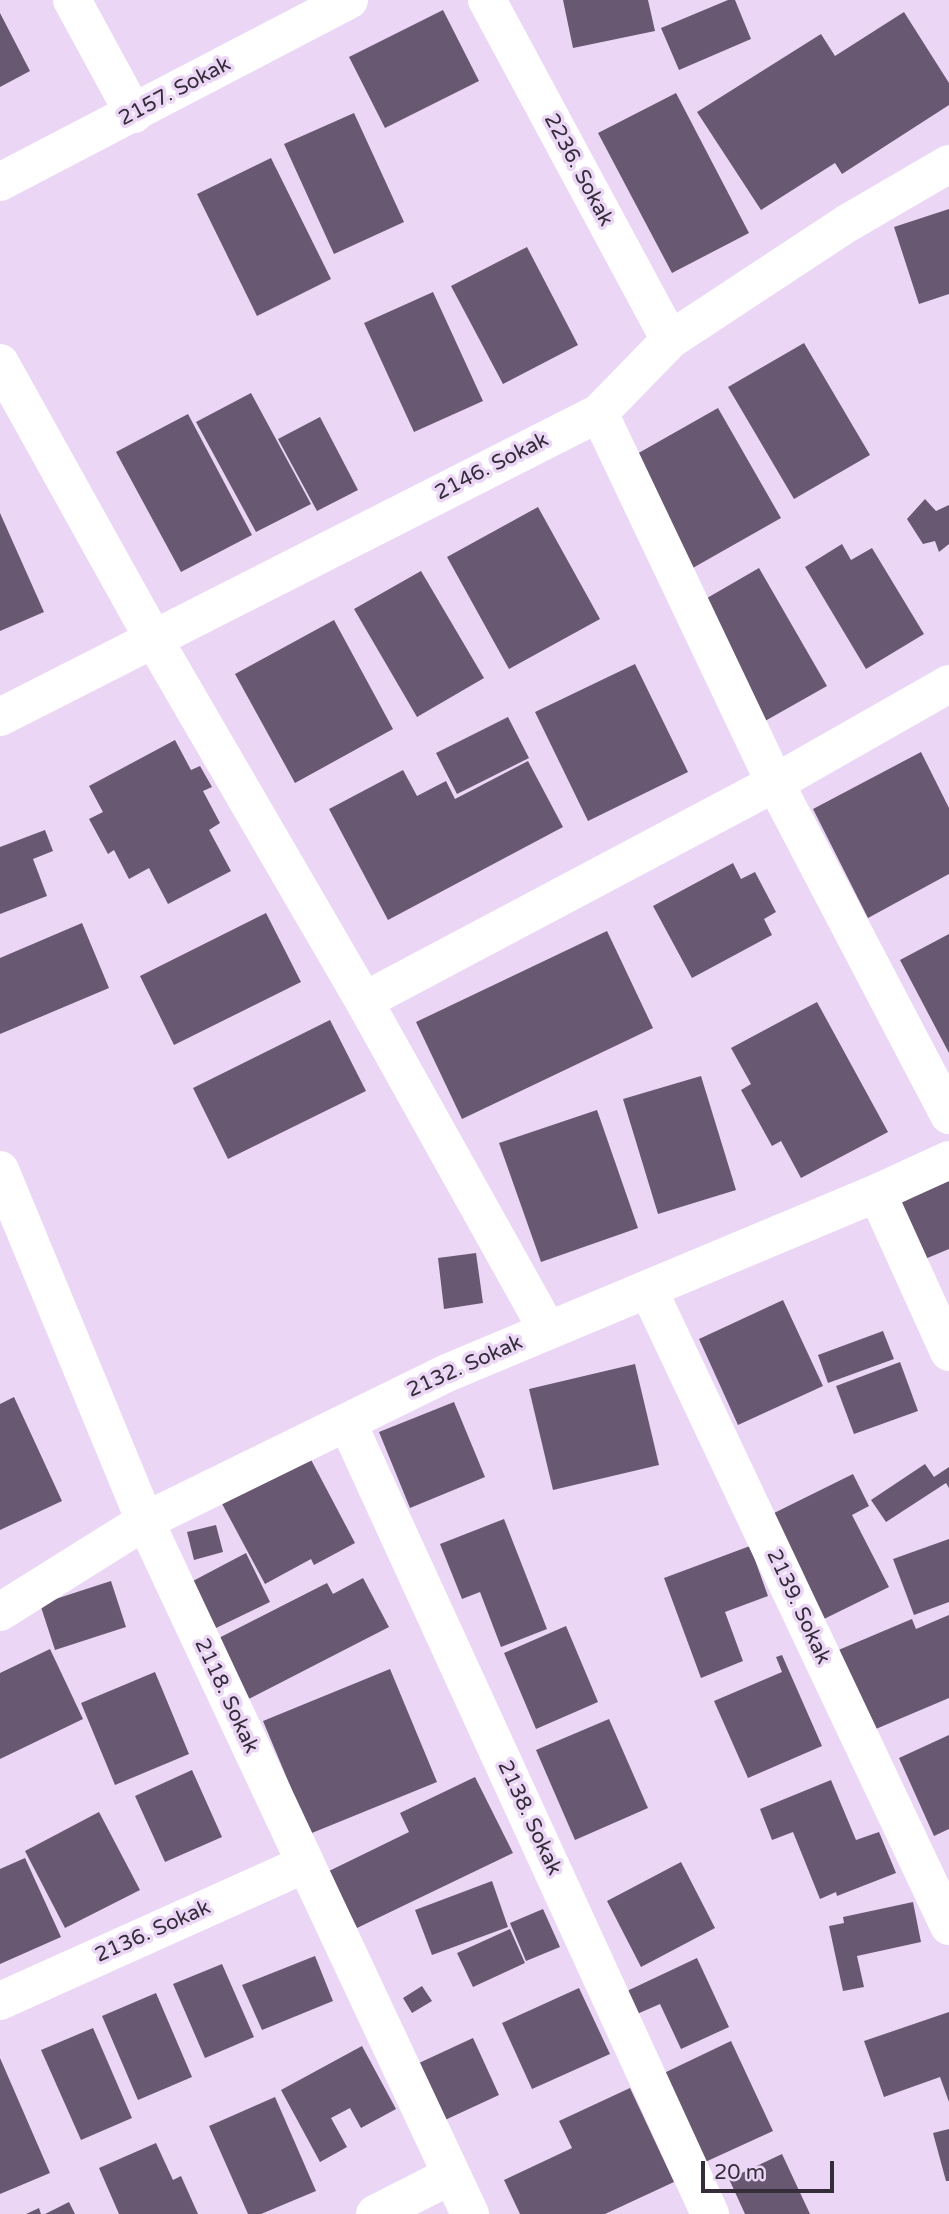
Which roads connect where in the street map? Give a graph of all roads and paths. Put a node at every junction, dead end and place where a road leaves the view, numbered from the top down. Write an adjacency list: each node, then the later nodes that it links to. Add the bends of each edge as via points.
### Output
1 (72, 0): 4 (street)
2 (349, 0): 4 (street, 2157. Sokak)
3 (487, 0): 7 (street, 2236. Sokak)
4 (134, 114): 6 (street, 2157. Sokak)
5 (949, 164): 7 (street, 2146. Sokak, via 846,224)
6 (0, 182)
7 (670, 340): 9 (street, 2146. Sokak)
8 (0, 363): 10 (street)
9 (599, 413): 10 (street, 2146. Sokak); 13 (street)
10 (153, 638): 12 (street, 2146. Sokak); 14 (street)
11 (949, 684): 13 (street)
12 (0, 717)
13 (775, 783): 14 (street); 15 (street)
14 (364, 1001): 20 (street)
15 (949, 1115)
16 (949, 1160): 18 (street, 2132. Sokak)
17 (0, 1170): 23 (street, 2118. Sokak)
18 (877, 1193): 19 (street, 2132. Sokak); 21 (street)
19 (648, 1289): 20 (street, 2132. Sokak); 26 (street, 2139. Sokak)
20 (548, 1331): 22 (street, 2132. Sokak)
21 (949, 1352)
22 (347, 1422): 23 (street, 2132. Sokak); 31 (street, 2138. Sokak)
23 (145, 1521): 24 (street, 2132. Sokak); 25 (street, 2118. Sokak)
24 (0, 1612)
25 (305, 1864): 27 (street, 2136. Sokak); 28 (street, 2118. Sokak)
26 (949, 1926)
27 (0, 2001)
28 (450, 2176): 29 (street); 30 (street, 2118. Sokak)
29 (374, 2214)
30 (470, 2214)
31 (710, 2214)

